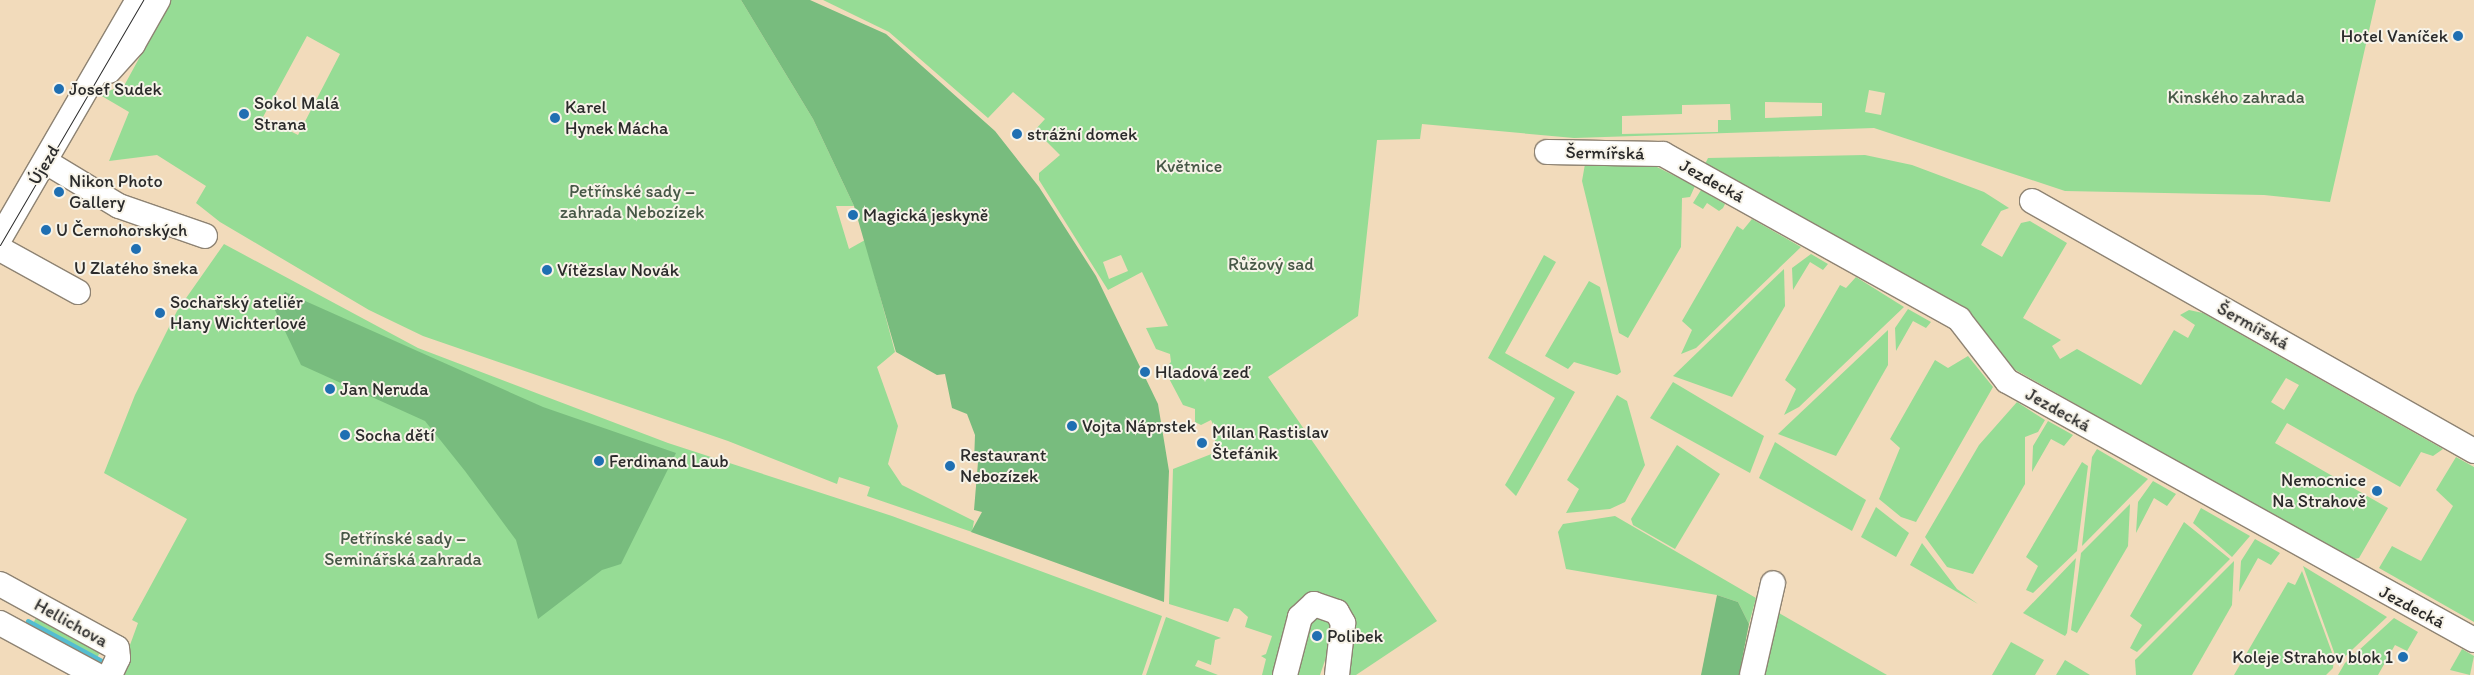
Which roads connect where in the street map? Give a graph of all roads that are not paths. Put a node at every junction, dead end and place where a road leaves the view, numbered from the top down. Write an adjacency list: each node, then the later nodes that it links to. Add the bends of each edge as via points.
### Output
1 (138, 0): 3 (street, Újezd)
2 (158, 0): 3 (street, Újezd, via 133,44)
3 (87, 91): 6 (street, Újezd)
4 (1547, 152): 5 (street, Šermířská)
5 (1663, 154): 15 (street, Jezdecká, via 1959,319 2007,381)
6 (46, 162): 8 (street, via 119,206); 9 (street, Újezd)
7 (2032, 201): 11 (street, Šermířská)
8 (205, 236)
9 (1, 238): 10 (street)
10 (78, 292)
11 (2474, 451)
12 (1773, 583): 20 (street)
13 (0, 584): 17 (street, Hellichova, via 117,648 118,658)
14 (0, 623): 16 (street, Hellichova)
15 (2474, 640)
16 (96, 675)
17 (110, 675)
18 (1285, 675): 19 (street, via 1300,617 1314,604 1337,612 1343,623)
19 (1337, 675)
20 (1752, 675)

